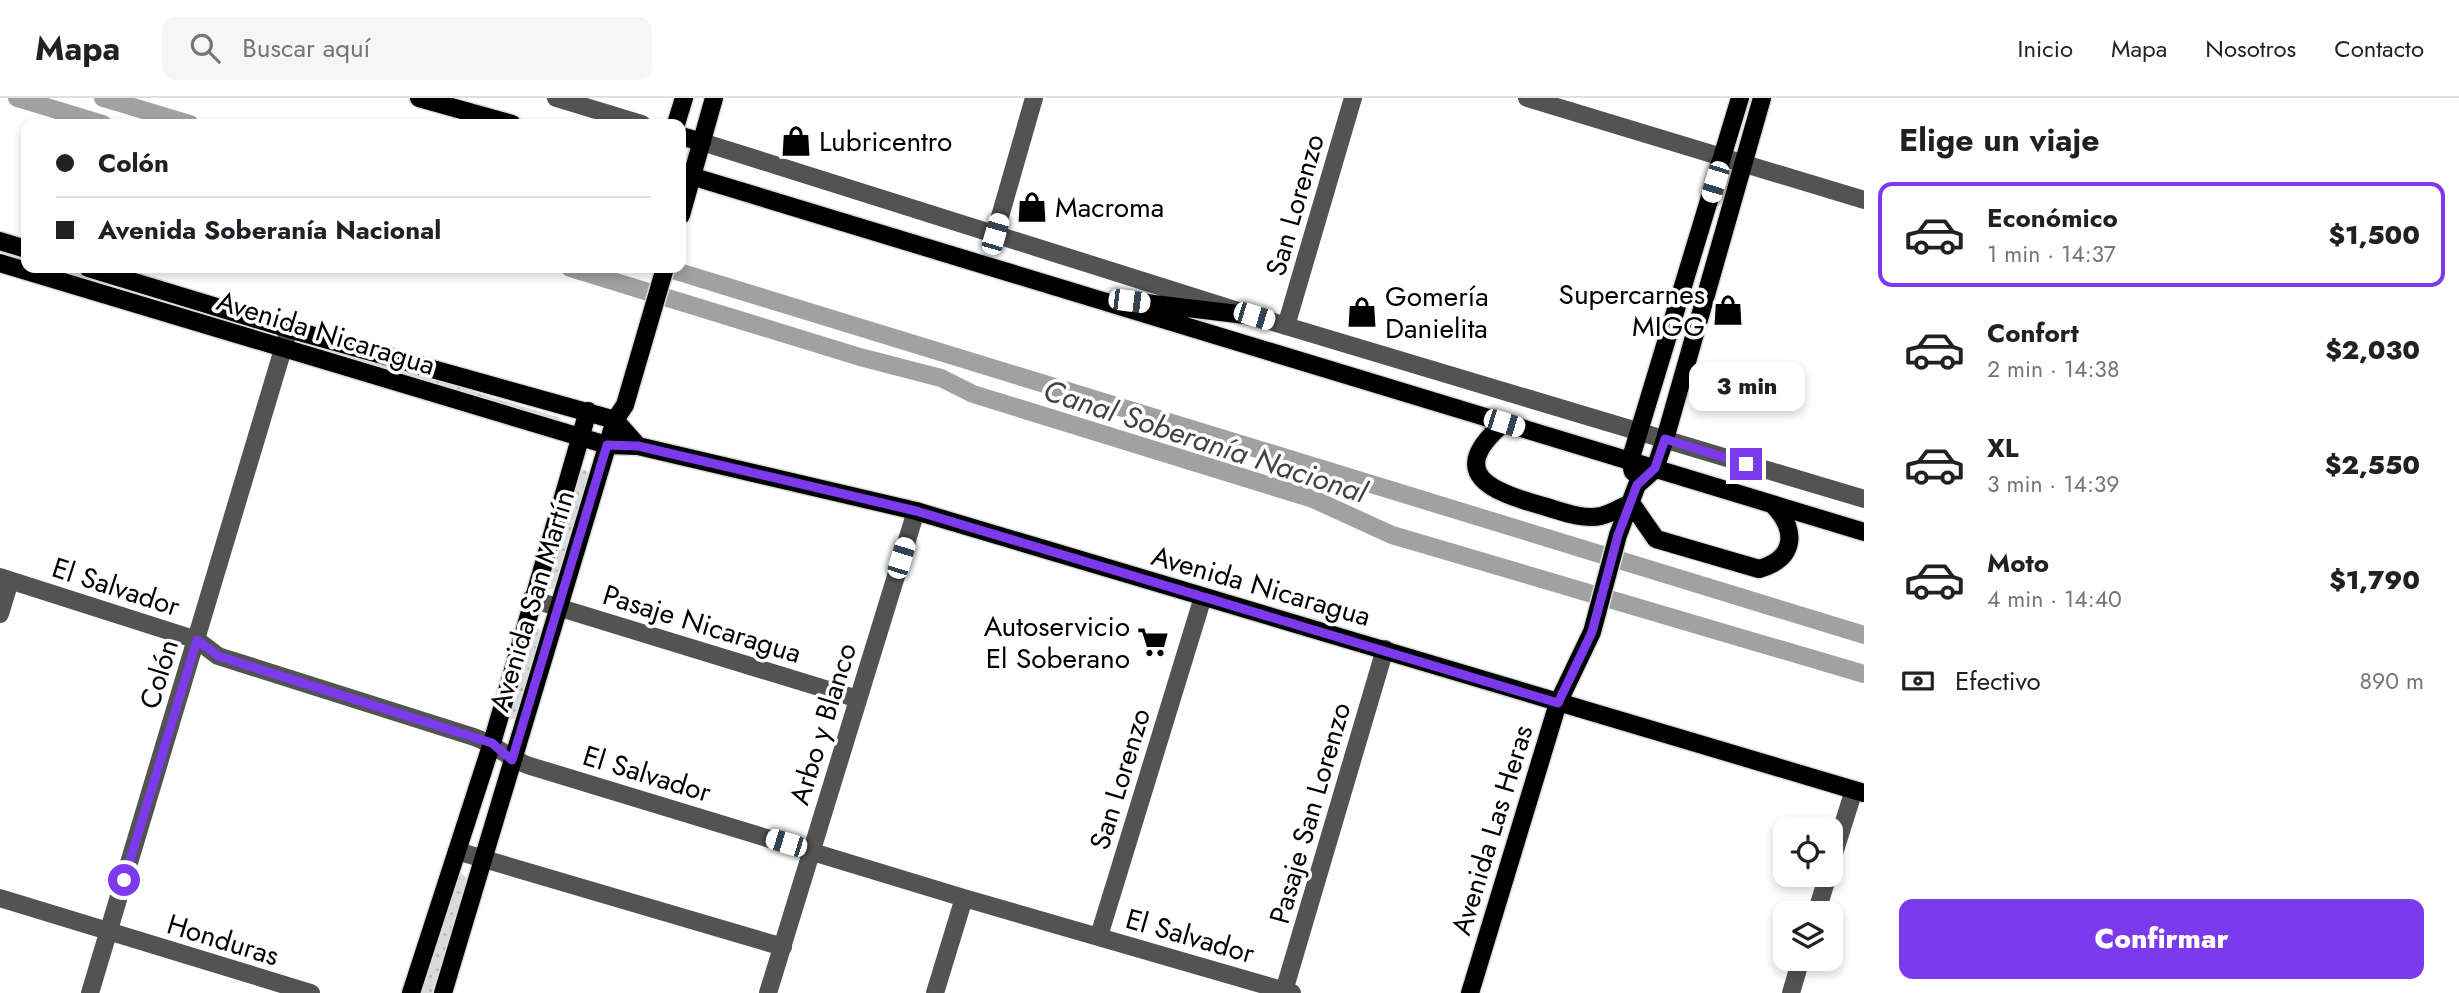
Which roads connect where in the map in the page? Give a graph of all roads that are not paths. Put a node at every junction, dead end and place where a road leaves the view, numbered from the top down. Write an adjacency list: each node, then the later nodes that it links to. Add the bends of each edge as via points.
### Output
1 (419, 98): 10 (main road)
2 (556, 98): 11 (street)
3 (684, 98): 12 (main road)
4 (715, 98): 14 (main road)
5 (1034, 98): 19 (street)
6 (1353, 98): 29 (street, San Lorenzo)
7 (1527, 98): 15 (street)
8 (1740, 98): 15 (main road)
9 (1762, 98): 16 (main road, Avenida Las Heras)
10 (494, 119)
11 (625, 119)
12 (678, 119)
13 (686, 137): 14 (main road)
14 (702, 142): 17 (main road); 19 (street)
15 (1723, 157): 16 (street); 35 (main road)
16 (1743, 162): 18 (street); 37 (main road, Avenida Las Heras)
17 (686, 174): 27 (main road)
18 (1864, 200)
19 (995, 234): 28 (street)
20 (0, 241): 21 (main road)
21 (21, 247)
22 (0, 263): 23 (main road, Avenida Nicaragua)
23 (21, 269)
24 (34, 273): 31 (main road, Avenida Nicaragua)
25 (104, 273): 30 (main road, Avenida Nicaragua)
26 (663, 273): 33 (main road, Avenida San Martín, via 625,405)
27 (1079, 294): 28 (main road); 34 (main road)
28 (1254, 316): 29 (street)
29 (1286, 326): 35 (street)
30 (289, 330): 31 (street, Colón); 32 (main road, Avenida Nicaragua)
31 (285, 347): 36 (main road, Avenida Nicaragua); 53 (street, Colón)
32 (588, 411): 33 (main road, Avenida Nicaragua); 36 (main road, Avenida San Martín)
33 (615, 420): 38 (main road, Avenida San Martín); 39 (main road)
34 (1504, 423): 40 (main road); 44 (main road, via 1485,439 1477,455 1479,474 1489,488 1584,517 1602,516)
35 (1639, 431): 37 (street); 40 (main road)
36 (580, 437): 38 (main road, Avenida Nicaragua); 50 (main road, Avenida San Martín)
37 (1665, 439): 41 (main road, Avenida Las Heras); 43 (street)
38 (607, 445): 39 (main road, Avenida Nicaragua); 51 (main road, Avenida San Martín)
39 (638, 446): 46 (main road, Avenida Nicaragua)
40 (1630, 461): 41 (main road); 42 (main road)
41 (1655, 468): 42 (main road, Avenida Las Heras); 45 (main road)
42 (1637, 485): 44 (main road, Avenida Las Heras)
43 (1864, 499)
44 (1631, 503): 45 (main road, via 1656,539 1759,569 1774,565 1790,543 1791,529); 56 (main road, Avenida Las Heras, via 1592,632)
45 (1772, 504): 47 (main road)
46 (916, 511): 49 (main road, Avenida Nicaragua); 55 (street, Arbo y Blanco)
47 (1864, 532)
48 (5, 579): 52 (street); 53 (street, El Salvador)
49 (1203, 597): 54 (main road, Avenida Nicaragua); 67 (street, San Lorenzo)
50 (531, 599): 51 (street, Pasaje Nicaragua); 57 (main road, Avenida San Martín)
51 (557, 608): 55 (street, Pasaje Nicaragua); 58 (main road, Avenida San Martín)
52 (0, 614)
53 (197, 640): 57 (street, El Salvador, via 218,656); 66 (street, Colón)
54 (1385, 649): 56 (main road, Avenida Nicaragua); 70 (street, Pasaje San Lorenzo)
55 (858, 699): 62 (street, Arbo y Blanco)
56 (1558, 703): 59 (main road, Avenida Nicaragua); 77 (main road, Avenida Las Heras)
57 (492, 743): 58 (street, El Salvador); 61 (main road, Avenida San Martín)
58 (512, 760): 62 (street, El Salvador); 63 (main road, Avenida San Martín)
59 (1859, 792): 60 (street)
60 (1843, 833)
61 (457, 851): 63 (street); 73 (main road, Avenida San Martín)
62 (812, 851): 65 (street, El Salvador); 68 (street, Arbo y Blanco)
63 (483, 859): 68 (street); 74 (main road, Avenida San Martín)
64 (0, 898): 66 (street, Honduras)
65 (964, 898): 67 (street, El Salvador); 76 (street)
66 (108, 933): 71 (street, Colón); 72 (street, Honduras)
67 (1099, 936): 70 (street, El Salvador)
68 (783, 947): 75 (street, Arbo y Blanco)
69 (1797, 971): 78 (street)
70 (1288, 992)
71 (90, 993)
72 (310, 993)
73 (411, 993)
74 (443, 993)
75 (768, 993)
76 (935, 993)
77 (1470, 993)
78 (1791, 993)

